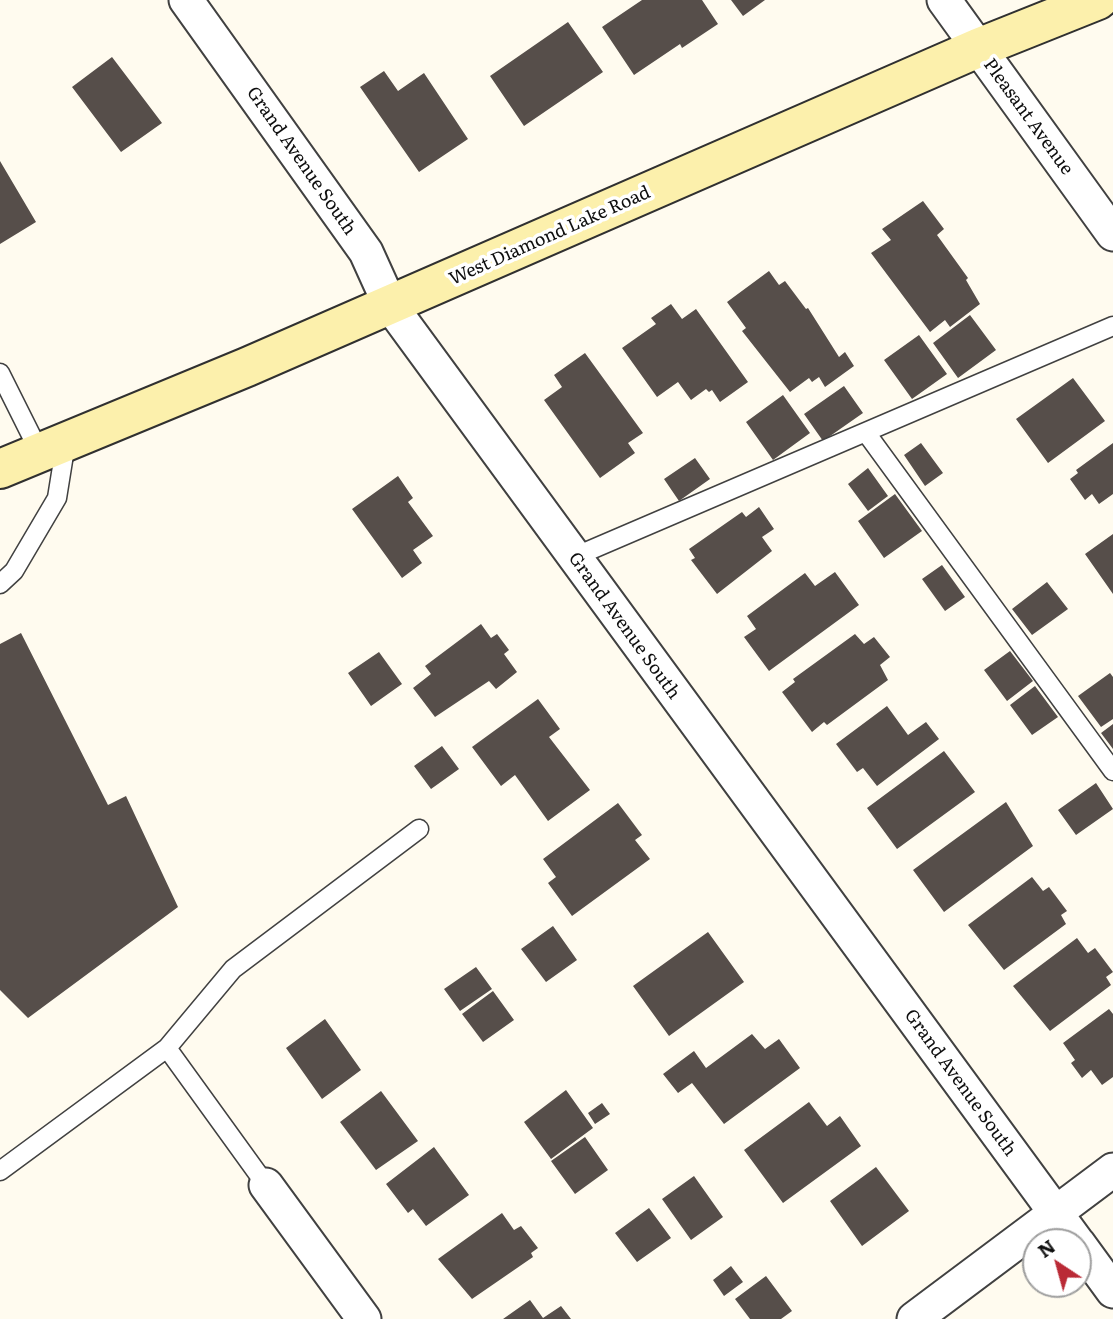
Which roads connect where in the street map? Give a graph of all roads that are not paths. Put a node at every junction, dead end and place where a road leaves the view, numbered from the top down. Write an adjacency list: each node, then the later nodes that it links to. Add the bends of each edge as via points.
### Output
1 (186, 0): 6 (street, Grand Avenue South, via 366,252)
2 (944, 0): 4 (street, Pleasant Avenue)
3 (1098, 0): 4 (street, West Diamond Lake Road)
4 (978, 48): 5 (street, Pleasant Avenue); 6 (street, West Diamond Lake Road)
5 (1113, 234)
6 (390, 305): 10 (street, West Diamond Lake Road); 12 (street, Grand Avenue South)
7 (1113, 326): 9 (lane)
8 (0, 373): 10 (lane)
9 (867, 434): 12 (lane); 14 (lane)
10 (53, 447): 11 (street, West Diamond Lake Road); 13 (lane, via 57,498 15,571)
11 (0, 469)
12 (573, 557): 20 (street, Grand Avenue South)
13 (0, 584)
14 (1113, 771)
15 (419, 829): 16 (lane, via 233,969)
16 (167, 1048): 18 (lane); 19 (lane)
17 (1113, 1170): 20 (street)
18 (0, 1171)
19 (266, 1185): 24 (street)
20 (1056, 1213): 21 (street, Grand Avenue South); 25 (street)
21 (1067, 1228)
22 (1092, 1262): 23 (street, Grand Avenue South)
23 (1113, 1292)
24 (364, 1319)
25 (914, 1319)

